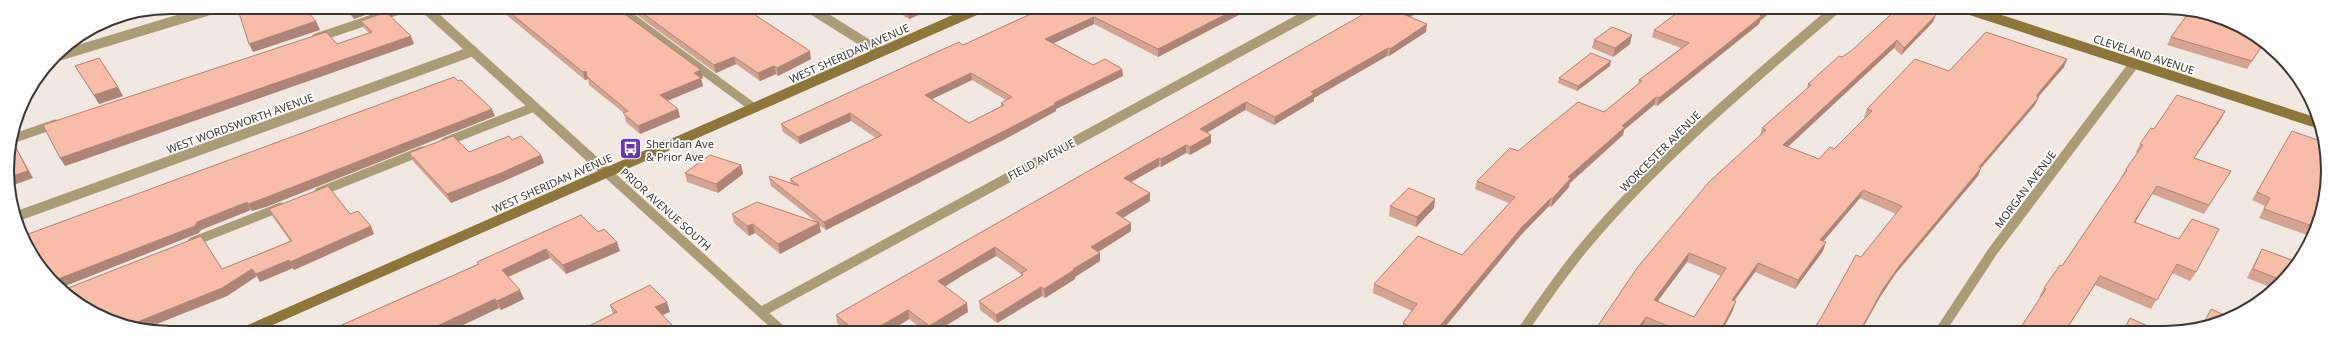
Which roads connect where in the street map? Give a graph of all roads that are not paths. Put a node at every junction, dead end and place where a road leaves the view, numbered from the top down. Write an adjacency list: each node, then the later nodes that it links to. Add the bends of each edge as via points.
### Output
1 (197, 14): 13 (street)
2 (387, 14): 10 (lane)
3 (432, 14): 11 (street, PRIOR AVENUE SOUTH)
4 (626, 14): 16 (lane)
5 (819, 14): 12 (street)
6 (966, 14): 12 (street, WEST SHERIDAN AVENUE)
7 (1309, 14): 25 (street, FIELD AVENUE)
8 (1830, 14): 28 (street, WORCESTER AVENUE, via 1669,156 1607,221)
9 (1982, 14): 14 (street, CLEVELAND AVENUE)
10 (311, 39)
11 (473, 51): 15 (street, PRIOR AVENUE SOUTH); 23 (street, WEST WORDSWORTH AVENUE)
12 (880, 52): 16 (street, WEST SHERIDAN AVENUE)
13 (66, 54)
14 (2134, 64): 18 (street, CLEVELAND AVENUE); 29 (street, MORGAN AVENUE, via 1993,251)
15 (534, 107): 20 (street, PRIOR AVENUE SOUTH); 21 (lane)
16 (754, 108): 20 (street, WEST SHERIDAN AVENUE)
17 (64, 121): 19 (lane)
18 (2314, 122)
19 (18, 136)
20 (608, 172): 25 (street, PRIOR AVENUE SOUTH); 26 (street, WEST SHERIDAN AVENUE)
21 (311, 195)
22 (289, 204): 24 (lane)
23 (21, 215)
24 (185, 245)
25 (761, 312): 27 (street, PRIOR AVENUE SOUTH)
26 (258, 326)
27 (776, 326)
28 (1525, 326)
29 (1944, 326)

